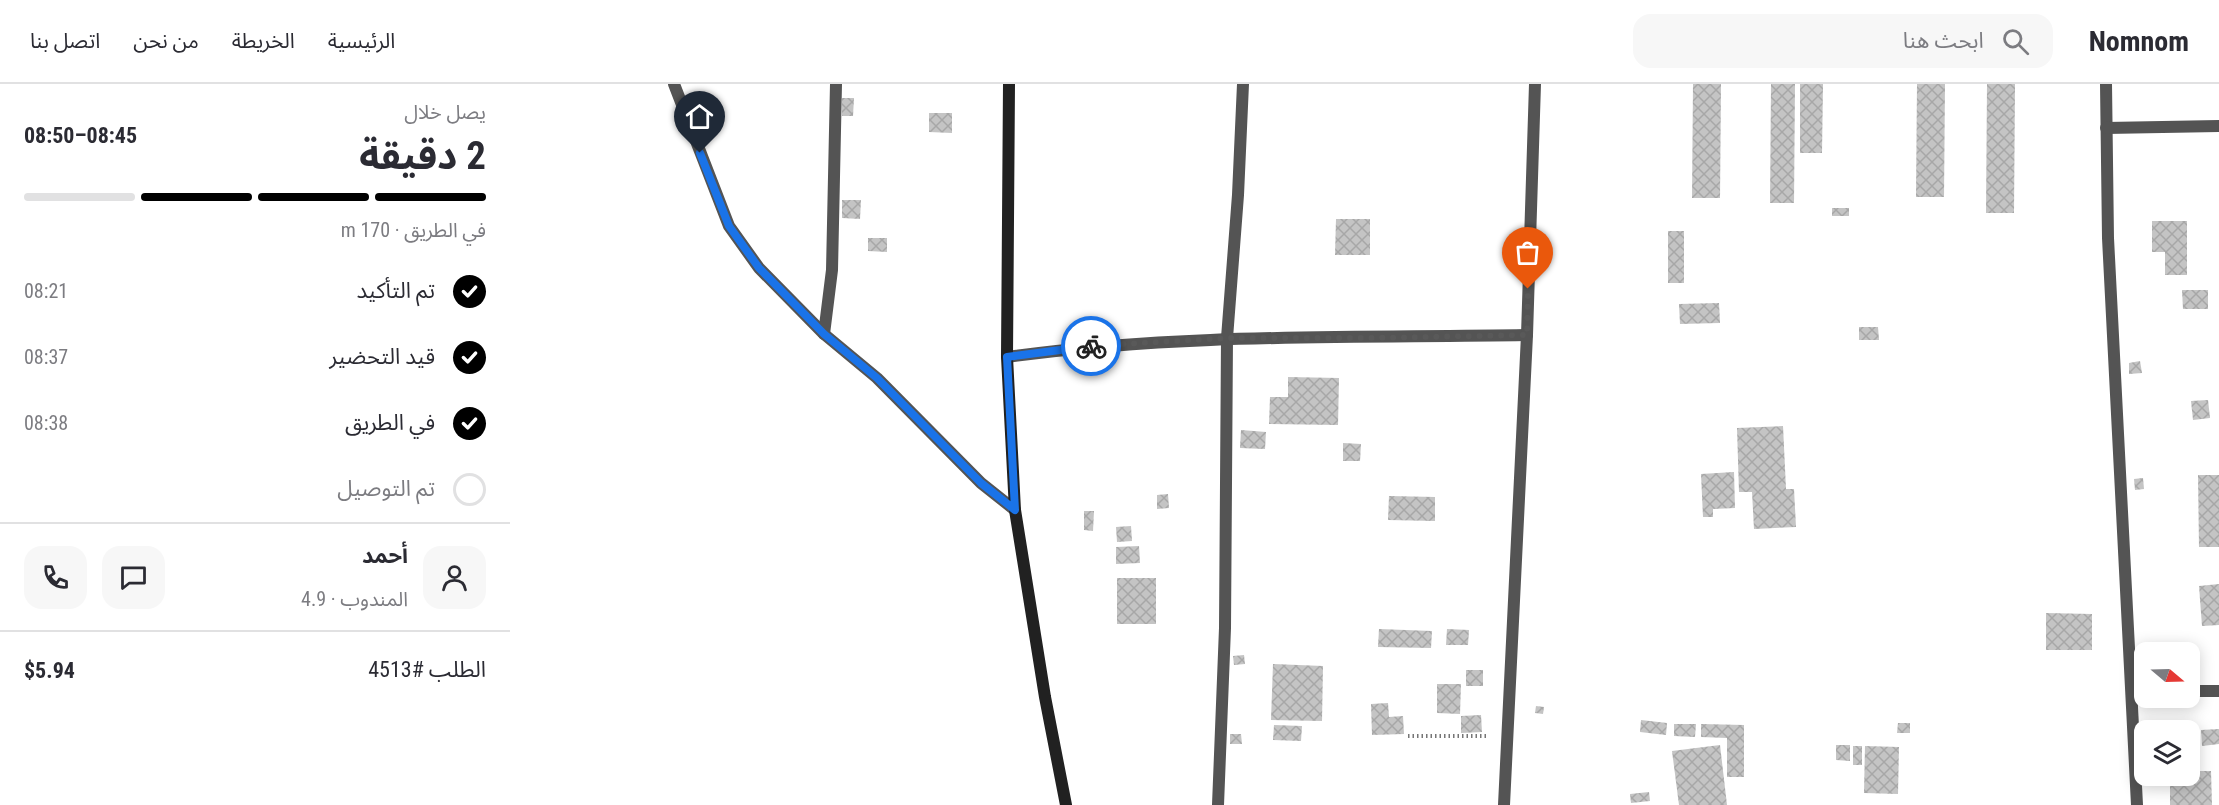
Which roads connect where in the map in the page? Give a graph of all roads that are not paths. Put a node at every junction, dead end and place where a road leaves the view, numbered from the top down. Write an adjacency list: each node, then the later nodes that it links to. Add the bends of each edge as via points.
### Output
1 (674, 84): 9 (street, via 729,226 759,268)
2 (836, 84): 9 (street, via 832,270)
3 (1009, 84): 12 (street)
4 (1243, 84): 11 (street)
5 (1535, 84): 10 (street)
6 (2106, 84): 8 (street)
7 (2219, 126): 8 (street)
8 (2106, 128): 16 (street)
9 (824, 334): 13 (street, via 877,378 981,483)
10 (1527, 335): 11 (street); 20 (street)
11 (1227, 338): 12 (street, via 1074,348); 19 (street, via 1225,628)
12 (1007, 357): 13 (street)
13 (1015, 510): 18 (street)
14 (2200, 691): 15 (street)
15 (2219, 691)
16 (2131, 692): 17 (street); 21 (street)
17 (2134, 692)
18 (1066, 805)
19 (1218, 805)
20 (1504, 805)
21 (2137, 805)

